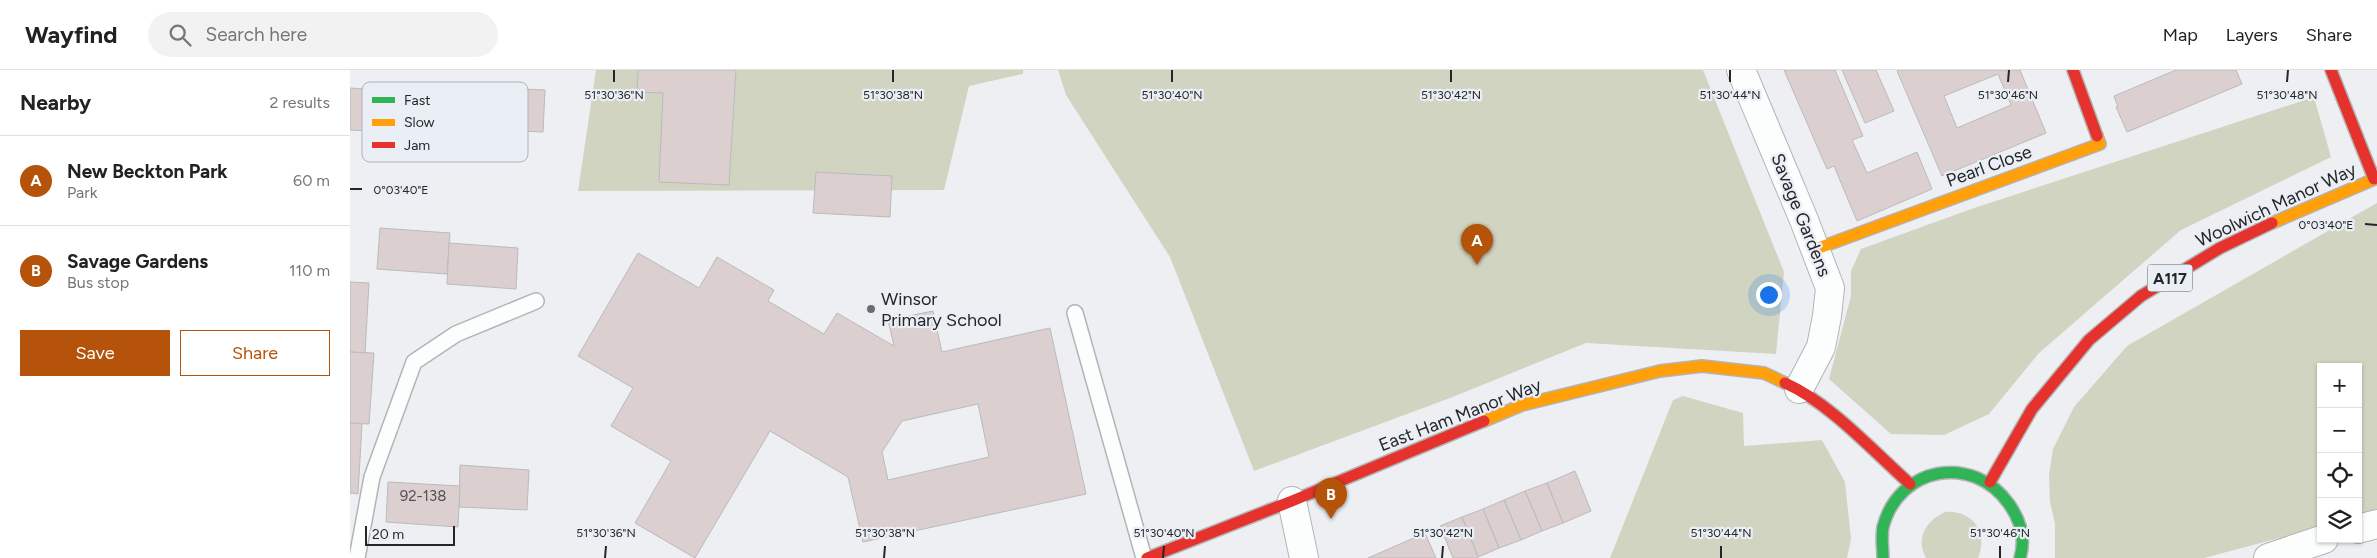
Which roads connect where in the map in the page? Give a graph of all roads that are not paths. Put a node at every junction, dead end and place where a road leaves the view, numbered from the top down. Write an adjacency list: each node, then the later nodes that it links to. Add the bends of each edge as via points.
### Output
1 (1741, 70): 5 (street, Savage Gardens)
2 (2073, 70): 5 (street, Pearl Close, via 2100,144)
3 (2331, 70): 4 (street)
4 (2376, 178): 9 (street, Woolwich Manor Way / A117, via 2220,248 2141,296 2090,340 2032,409)
5 (1816, 248): 8 (street, Savage Gardens, via 1830,288 1827,316 1821,347)
6 (536, 301): 15 (lane, via 456,334 414,362 372,477)
7 (1075, 313): 16 (lane)
8 (1799, 389): 10 (street, East Ham Manor Way, via 1823,406); 11 (street, East Ham Manor Way, via 1764,373 1702,366 1660,371 1522,405)
9 (1990, 482): 10 (street, via 1971,473 1950,470 1929,474); 19 (street, via 2009,499 2021,523 2023,550)
10 (1910, 484): 18 (street, via 1894,500 1884,520 1880,543)
11 (1292, 501): 16 (street, East Ham Manor Way); 17 (street)
12 (2377, 524): 13 (street)
13 (2362, 528)
14 (2317, 541): 20 (street)
15 (357, 558)
16 (1146, 558)
17 (1304, 558)
18 (1883, 558)
19 (2020, 558)
20 (2268, 558)

